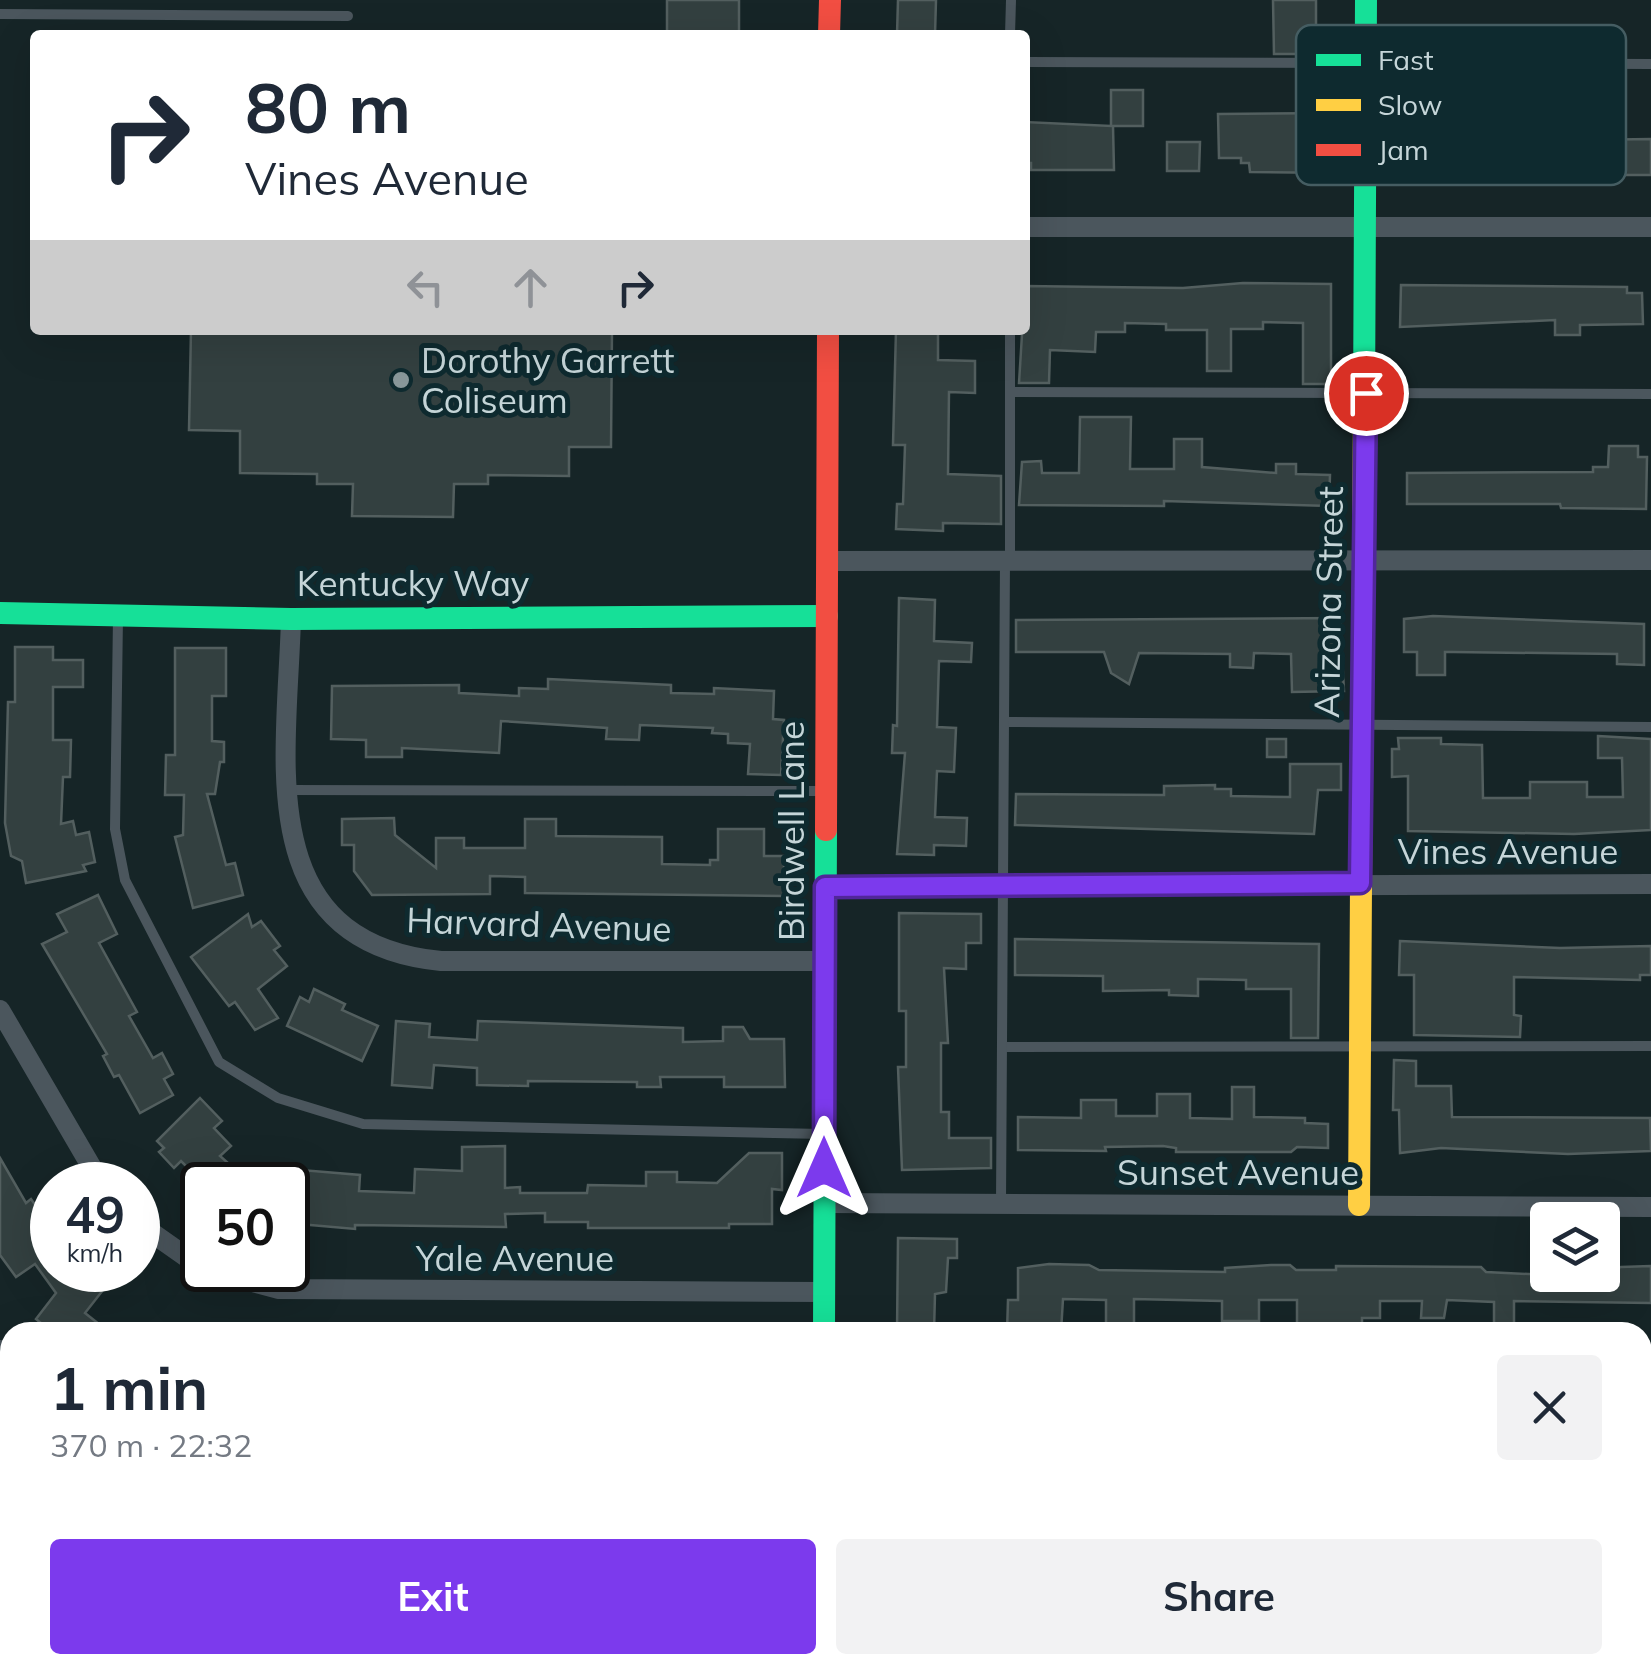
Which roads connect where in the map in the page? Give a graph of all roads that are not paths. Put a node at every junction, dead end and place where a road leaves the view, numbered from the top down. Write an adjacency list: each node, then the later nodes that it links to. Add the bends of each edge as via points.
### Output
1 (830, 0): 7 (street)
2 (1010, 0): 8 (lane)
3 (1366, 0): 6 (street, Arizona Street)
4 (0, 14): 5 (lane)
5 (348, 16)
6 (1366, 25)
7 (829, 30)
8 (1010, 30)
9 (1030, 62): 10 (lane)
10 (1296, 64)
11 (1368, 185): 12 (street, Arizona Street)
12 (1368, 226): 13 (street); 14 (street); 18 (street, Arizona Street)
13 (1030, 227)
14 (1651, 227)
15 (828, 335): 23 (street, Birdwell Lane)
16 (1010, 335): 17 (lane)
17 (1010, 392): 18 (lane); 21 (lane)
18 (1366, 393): 19 (lane); 20 (street, Arizona Street)
19 (1651, 394)
20 (1364, 558): 21 (street); 22 (street); 29 (street, Arizona Street)
21 (1007, 560): 23 (street); 28 (lane)
22 (1651, 560)
23 (827, 562): 26 (street, Birdwell Lane)
24 (0, 613): 25 (street, Kentucky Way)
25 (118, 615): 27 (street, Kentucky Way); 42 (lane, via 114,829 125,880 219,1062 278,1098 363,1124)
26 (827, 616): 27 (street, Kentucky Way); 32 (street, Birdwell Lane)
27 (291, 619): 31 (street, Harvard Avenue)
28 (1004, 722): 29 (lane); 35 (lane)
29 (1362, 725): 30 (lane); 33 (street, Arizona Street)
30 (1651, 727)
31 (286, 790): 32 (lane); 37 (street, Harvard Avenue, via 298,863 322,903 358,940 398,957)
32 (826, 791): 36 (street, Birdwell Lane)
33 (1360, 883): 34 (street, Vines Avenue); 35 (street, Vines Avenue); 39 (street, Arizona Street)
34 (1651, 884)
35 (1004, 886): 36 (street, Vines Avenue); 41 (lane)
36 (825, 887): 37 (street, Birdwell Lane)
37 (825, 961): 42 (street, Birdwell Lane)
38 (0, 1010): 43 (street)
39 (1360, 1046): 40 (lane); 41 (lane); 46 (street, Arizona Street)
40 (1651, 1046)
41 (1002, 1047): 45 (lane)
42 (824, 1134): 44 (street, Birdwell Lane)
43 (89, 1162)
44 (824, 1203): 45 (street, Sunset Avenue); 49 (street, Birdwell Lane)
45 (1000, 1204): 46 (street, Sunset Avenue)
46 (1360, 1205): 47 (street, Sunset Avenue)
47 (1651, 1207)
48 (310, 1289): 49 (street, Yale Avenue)
49 (824, 1292): 50 (street, Birdwell Lane)
50 (824, 1322)

